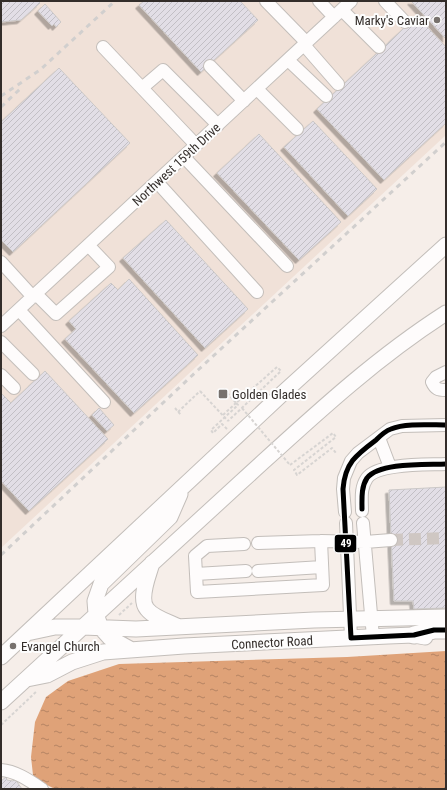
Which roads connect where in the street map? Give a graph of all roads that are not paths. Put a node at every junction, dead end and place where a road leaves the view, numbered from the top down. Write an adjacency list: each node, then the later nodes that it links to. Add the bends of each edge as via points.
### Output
1 (266, 1): 7 (street)
2 (318, 1): 5 (street)
3 (352, 1): 5 (street, Northwest 159th Drive)
4 (384, 1): 6 (street)
5 (338, 13): 7 (street, Northwest 159th Drive); 9 (street)
6 (405, 22)
7 (305, 44): 10 (street, Northwest 159th Drive); 12 (street)
8 (103, 47): 13 (street)
9 (379, 47)
10 (288, 60): 14 (street, Northwest 159th Drive); 15 (street)
11 (210, 66): 16 (street)
12 (338, 84)
13 (142, 88): 17 (street, via 163,70); 19 (street)
14 (257, 89): 16 (street, Northwest 159th Drive); 18 (street)
15 (326, 96)
16 (244, 101): 17 (street, Northwest 159th Drive)
17 (218, 125): 19 (street, Northwest 159th Drive)
18 (297, 129)
19 (196, 145): 20 (street, Northwest 159th Drive)
20 (184, 157): 21 (street, Northwest 159th Drive); 25 (street)
21 (157, 182): 22 (street, Northwest 159th Drive); 26 (street)
22 (88, 245): 27 (street, Northwest 159th Drive); 27 (street, via 109,267 56,314)
23 (446, 245): 42 (main road)
24 (1, 262): 27 (street)
25 (287, 266)
26 (258, 292)
27 (34, 295): 28 (street, Northwest 159th Drive)
28 (19, 310): 30 (street, Northwest 159th Drive); 37 (street)
29 (446, 313): 49 (main road, via 391,351 343,390)
30 (4, 319)
31 (1, 342): 33 (street)
32 (446, 372): 36 (street, via 432,382 439,390)
33 (33, 374)
34 (1, 375): 35 (street)
35 (14, 388)
36 (446, 390)
37 (104, 402)
38 (446, 425): 39 (street, via 396,427)
39 (379, 438): 41 (street); 45 (street, via 358,453 344,478)
40 (446, 464): 41 (street)
41 (390, 467): 46 (street, via 375,471 362,488)
42 (183, 487): 57 (main road, via 170,517 101,584 95,601); 61 (main road)
43 (391, 540): 46 (street)
44 (321, 541): 45 (street); 47 (street); 50 (street)
45 (347, 541): 46 (street); 56 (street)
46 (365, 542): 55 (street)
47 (258, 543)
48 (244, 544): 53 (street, via 207,546 195,556)
49 (152, 563): 57 (main road); 59 (main road, via 144,590 144,604 153,614)
50 (322, 567): 51 (street); 53 (street, via 323,585 197,592)
51 (258, 571)
52 (246, 572): 53 (street)
53 (196, 574)
54 (446, 617): 55 (main road, Connector Road)
55 (372, 619): 56 (main road, Connector Road); 63 (street)
56 (350, 620): 59 (main road, Connector Road); 65 (street)
57 (99, 621): 58 (main road, Connector Road); 59 (main road, Connector Road, via 136,629); 66 (main road, via 110,638)
58 (82, 627): 61 (main road, Connector Road); 68 (main road)
59 (178, 627)
60 (446, 630): 62 (highway)
61 (26, 633): 67 (main road)
62 (414, 635): 63 (main road, Connector Road); 64 (main road, Connector Road)
63 (373, 637): 65 (main road, Connector Road)
64 (446, 637)
65 (351, 638): 66 (main road, Connector Road)
66 (130, 650): 68 (main road, Connector Road, via 102,652 72,662 47,675)
67 (1, 657)
68 (27, 679): 69 (main road)
69 (1, 702)
70 (1, 770): 71 (street, via 19,775)
71 (42, 789)

